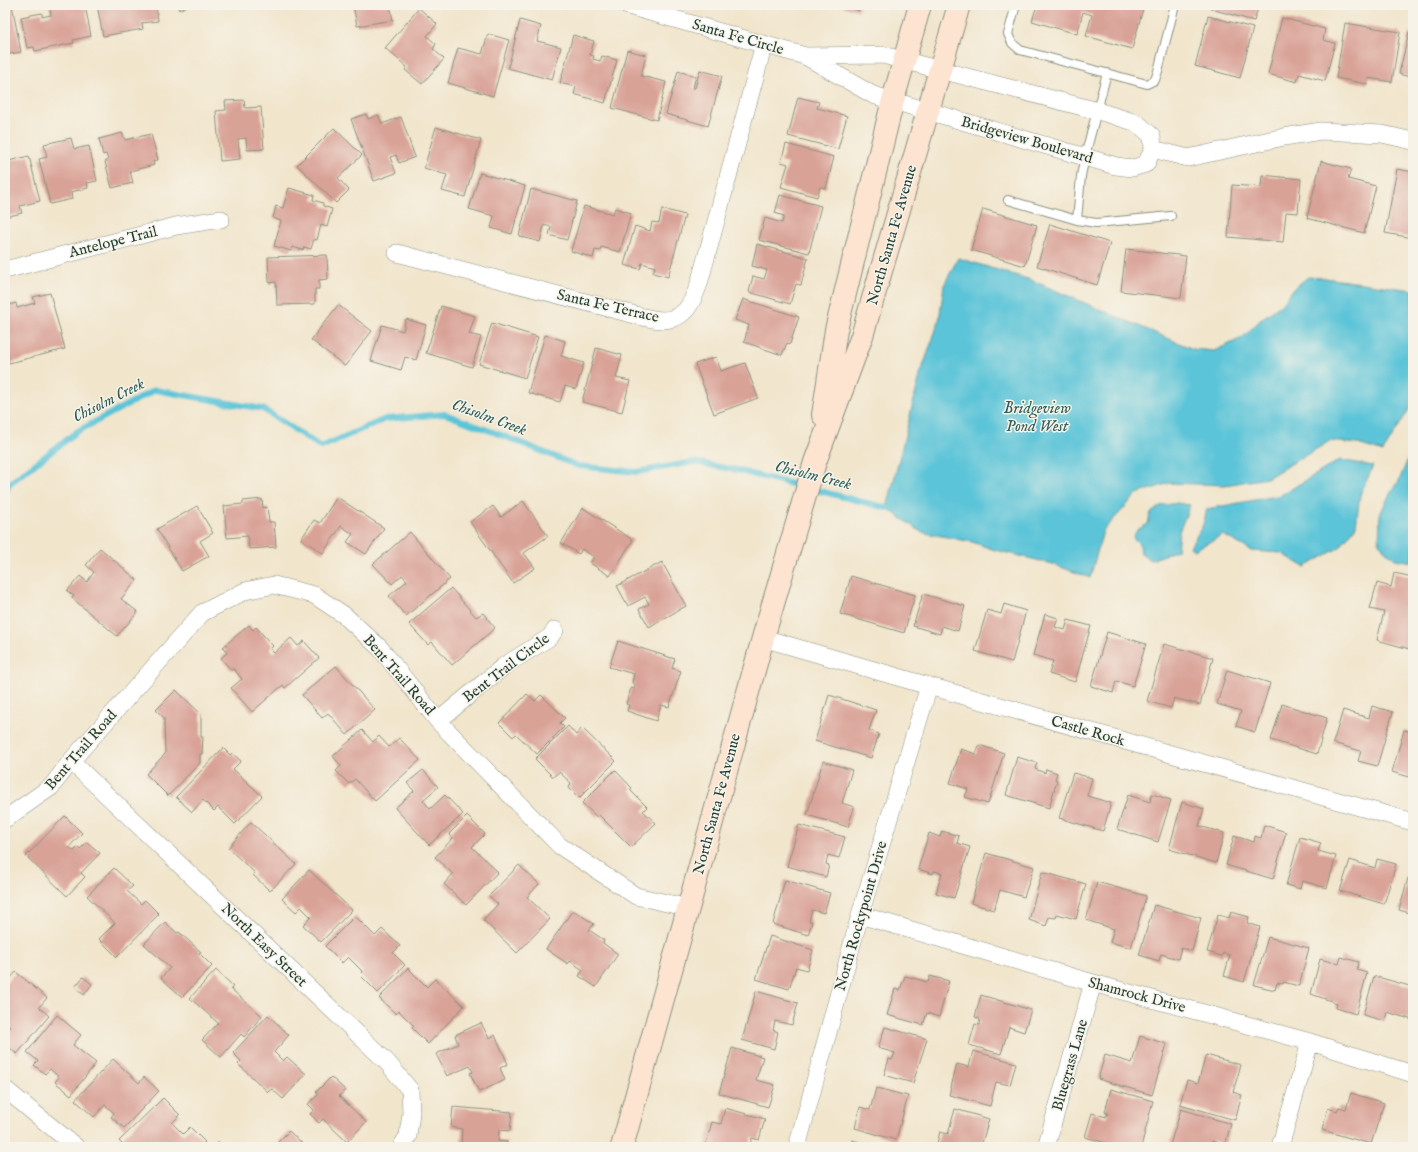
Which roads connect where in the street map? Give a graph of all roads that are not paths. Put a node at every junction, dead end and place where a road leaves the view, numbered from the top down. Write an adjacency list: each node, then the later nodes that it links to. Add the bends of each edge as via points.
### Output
1 (625, 5): 6 (street, Santa Fe Circle)
2 (920, 5): 8 (main road, North Santa Fe Avenue)
3 (959, 5): 9 (main road, North Santa Fe Avenue)
4 (1016, 5): 10 (lane, via 1008,34 1012,43 1020,50)
5 (1175, 5): 10 (lane, via 1154,80 1147,84)
6 (764, 44): 7 (street, Santa Fe Circle); 21 (street, Santa Fe Terrace, via 699,284 691,304 678,317 661,320 643,317)
7 (805, 56): 8 (street, Santa Fe Circle, via 882,55); 11 (street, Santa Fe Circle, via 873,95)
8 (904, 61): 9 (street, Santa Fe Circle); 11 (main road, North Santa Fe Avenue)
9 (940, 70): 12 (main road, North Santa Fe Avenue); 13 (street)
10 (1108, 73): 13 (lane)
11 (893, 100): 12 (street, Bridgeview Boulevard); 23 (main road, North Santa Fe Avenue, via 836,330)
12 (928, 111): 16 (street, Bridgeview Boulevard); 23 (main road, North Santa Fe Avenue, via 862,336)
13 (1098, 112): 15 (street, via 1137,123 1152,136); 16 (lane)
14 (1413, 141): 15 (street, via 1382,134 1321,131 1188,158)
15 (1153, 149): 16 (street, Bridgeview Boulevard, via 1146,164 1133,168 1116,166)
16 (1085, 156): 20 (lane)
17 (1008, 200): 20 (lane)
18 (1171, 216): 20 (lane, via 1096,223)
19 (222, 219): 22 (street, Antelope Trail, via 176,226)
20 (1077, 220)
21 (397, 253)
22 (5, 270)
23 (815, 462): 25 (main road, North Santa Fe Avenue)
24 (555, 630): 27 (street, Bent Trail Circle, via 550,637 504,666)
25 (763, 638): 26 (street, Castle Rock); 31 (main road, North Santa Fe Avenue)
26 (930, 686): 30 (street, Castle Rock); 32 (street, North Rockypoint Drive)
27 (438, 721): 28 (street, Bent Trail Road, via 380,648 344,615 314,595 274,586 245,590 202,613); 31 (street, Bent Trail Road, via 560,846 636,896)
28 (71, 761): 29 (street, Bent Trail Road, via 51,787); 38 (street, North Easy Street, via 387,1062 410,1090 408,1136)
29 (5, 819)
30 (1413, 822)
31 (689, 908): 39 (main road, North Santa Fe Avenue)
32 (860, 916): 33 (street, Shamrock Drive); 40 (street, North Rockypoint Drive)
33 (1093, 982): 34 (street, Shamrock Drive); 41 (street, Bluegrass Lane)
34 (1310, 1042): 35 (street, Shamrock Drive); 42 (street)
35 (1413, 1074)
36 (5, 1089): 37 (street)
37 (76, 1147)
38 (400, 1147)
39 (622, 1147)
40 (798, 1147)
41 (1046, 1147)
42 (1280, 1147)

